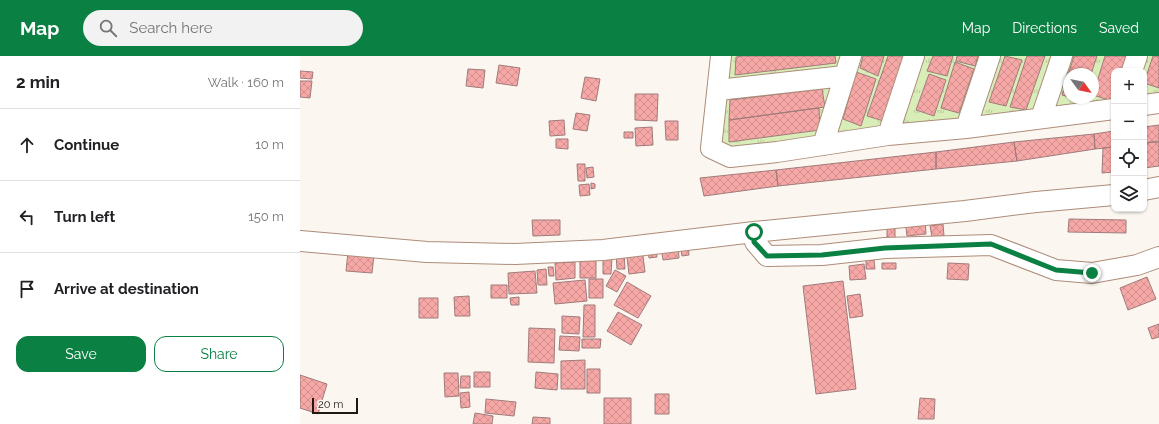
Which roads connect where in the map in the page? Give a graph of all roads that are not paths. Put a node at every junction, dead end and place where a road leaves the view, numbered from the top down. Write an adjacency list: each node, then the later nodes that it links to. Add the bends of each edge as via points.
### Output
1 (721, 56): 9 (street)
2 (851, 56): 8 (street)
3 (914, 56): 15 (street)
4 (990, 56): 14 (street)
5 (1062, 56): 13 (street)
6 (1137, 56): 7 (street)
7 (1133, 68)
8 (844, 76): 9 (street); 16 (street)
9 (718, 90): 16 (street, via 711,148 730,157)
10 (1159, 103): 11 (street)
11 (1147, 105)
12 (1111, 109): 13 (street)
13 (1041, 118): 14 (street)
14 (966, 128): 15 (street)
15 (888, 135): 16 (street)
16 (823, 145)
17 (1159, 187): 18 (street)
18 (1147, 189)
19 (1111, 195): 20 (street)
20 (754, 232): 21 (street, via 603,250 515,254 427,252); 22 (street, via 754,242 767,256 991,244 1056,270 1092,273 1137,265)
21 (300, 241)
22 (1159, 257)

